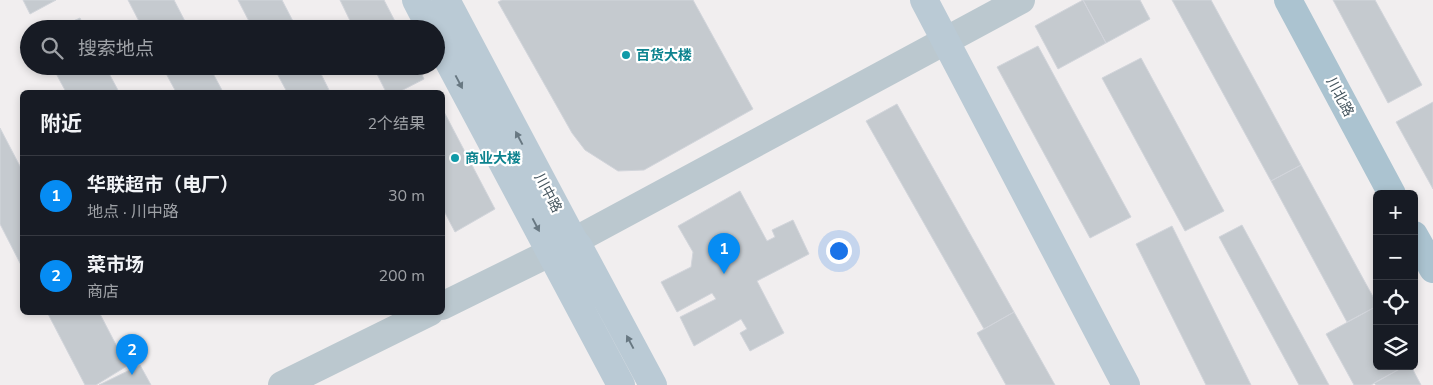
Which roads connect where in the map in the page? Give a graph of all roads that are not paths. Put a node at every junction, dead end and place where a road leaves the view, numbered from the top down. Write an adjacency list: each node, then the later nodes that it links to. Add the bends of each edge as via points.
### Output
1 (416, 0): 6 (street)
2 (446, 0): 11 (street, 川中路, one-way to 2)
3 (924, 0): 7 (street)
4 (1021, 0): 7 (street)
5 (1288, 0): 9 (main road, 川北路)
6 (426, 20)
7 (945, 41): 11 (street); 18 (street)
8 (445, 53): 11 (street, 川中路, one-way to 11)
9 (1390, 190)
10 (1415, 235): 12 (main road)
11 (562, 247): 13 (street); 16 (street, 川中路); 17 (street, 川中路, one-way to 11, via 579,247)
12 (1433, 269)
13 (445, 305)
14 (424, 315): 15 (street)
15 (282, 385)
16 (621, 385)
17 (652, 385)
18 (1126, 385)

